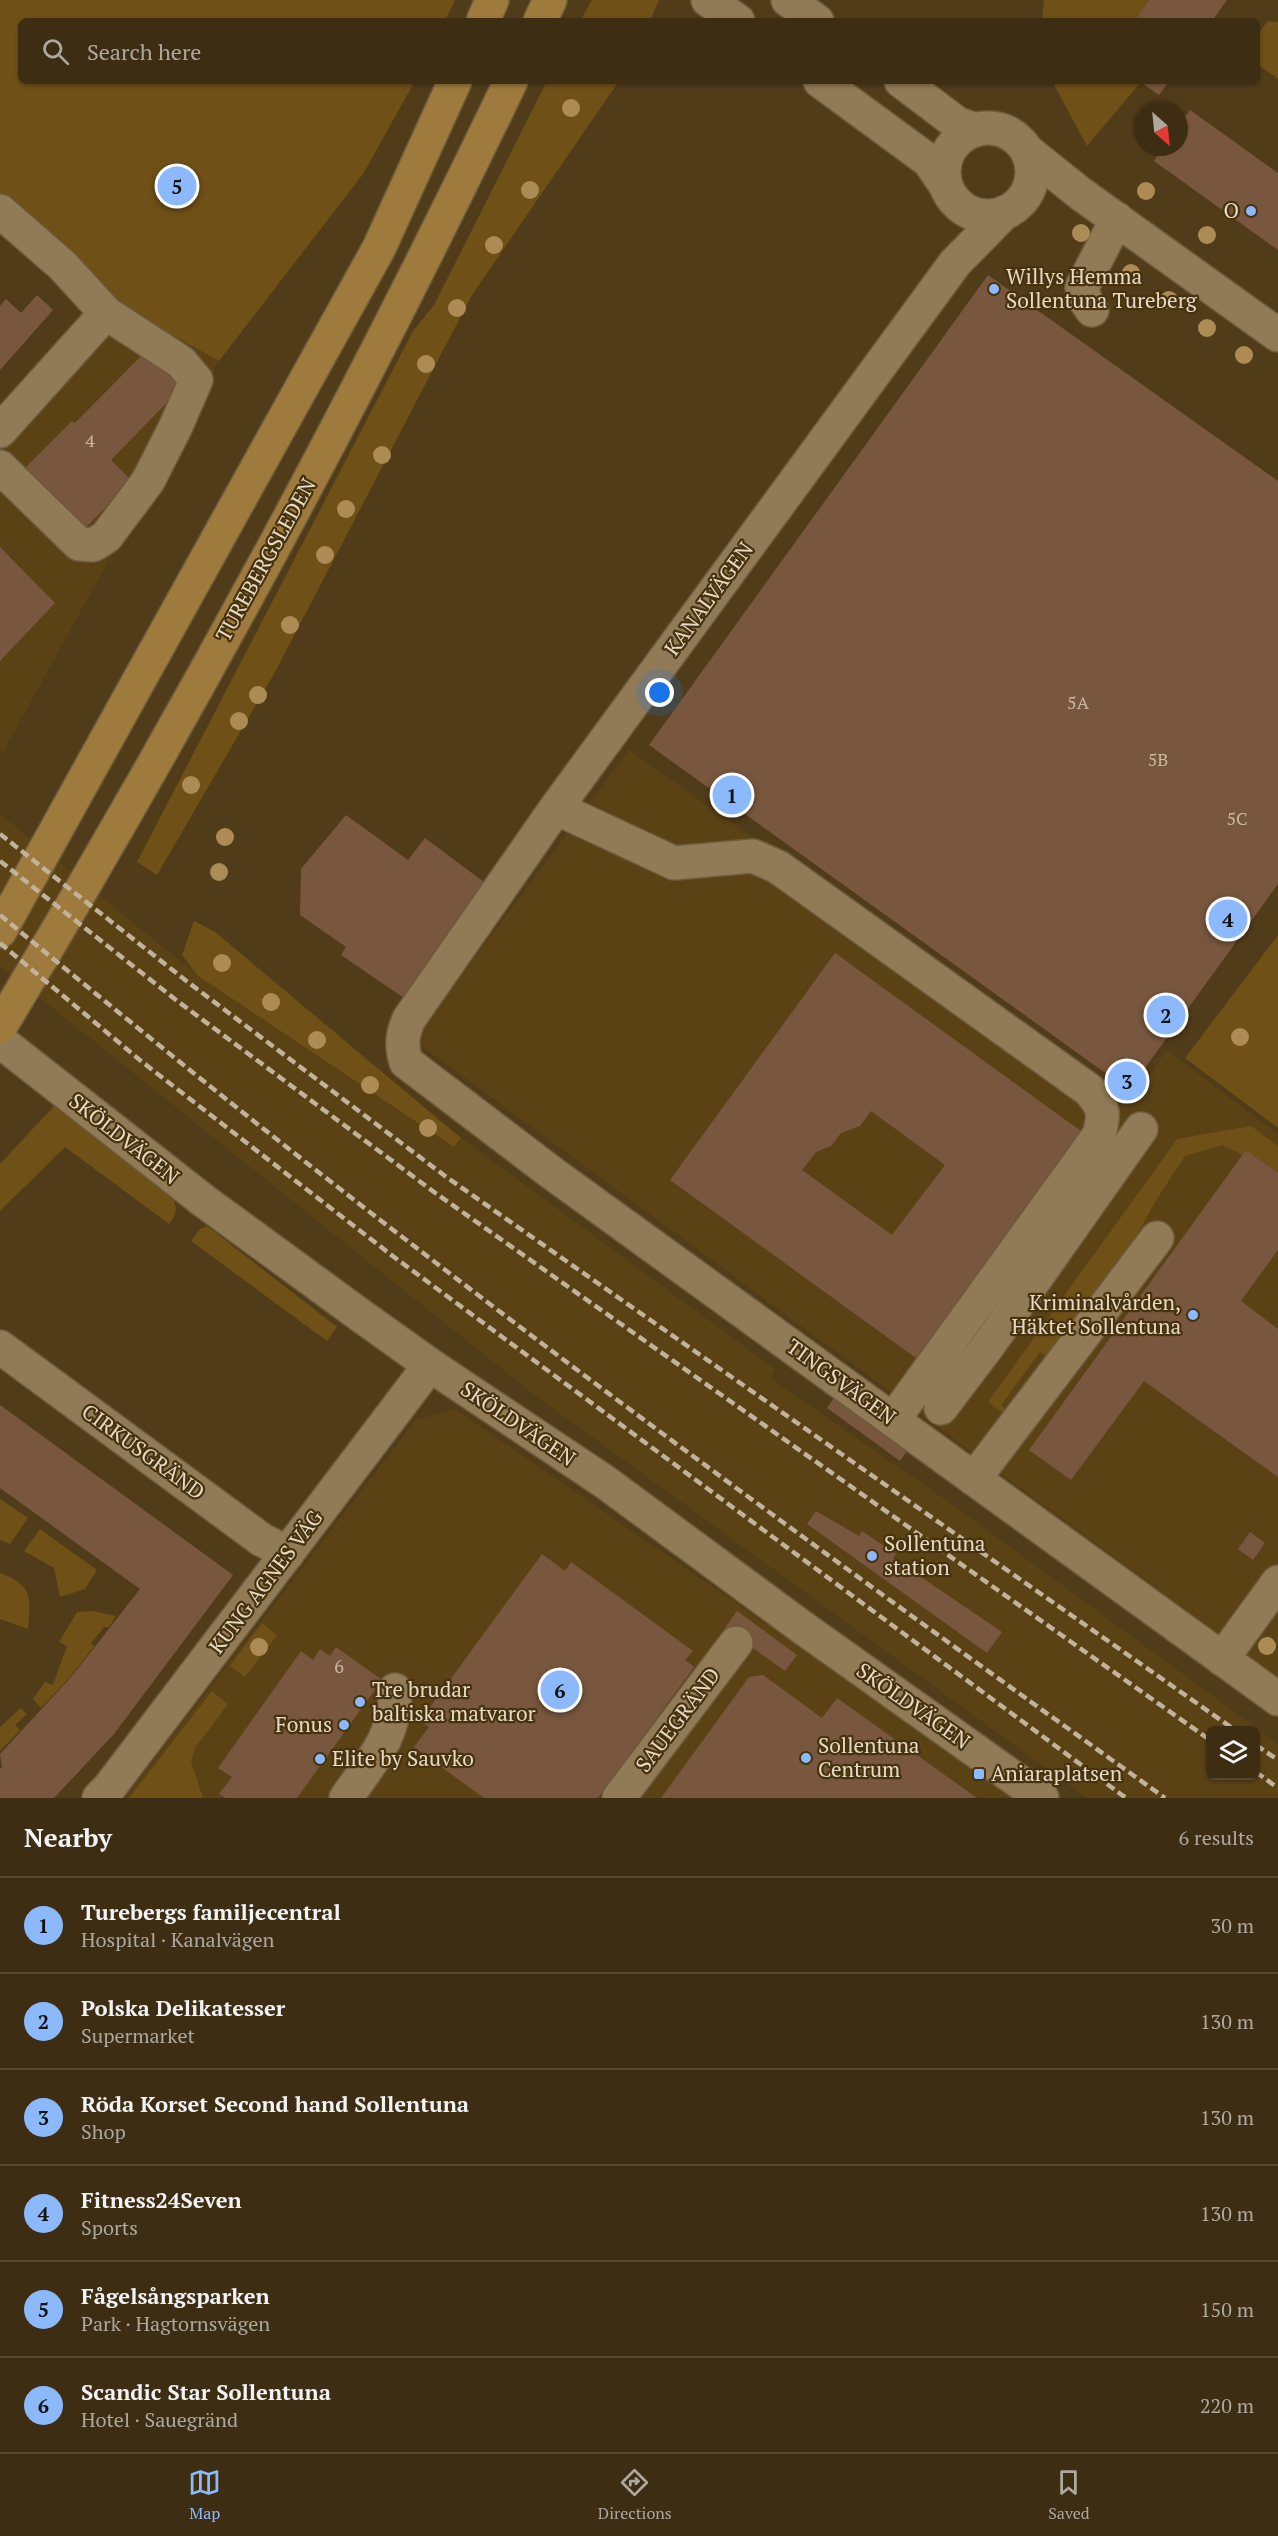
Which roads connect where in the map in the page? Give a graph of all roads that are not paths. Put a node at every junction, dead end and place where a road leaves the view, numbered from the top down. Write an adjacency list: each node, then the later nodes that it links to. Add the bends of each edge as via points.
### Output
1 (492, 0): 5 (main road)
2 (550, 0): 6 (main road)
3 (708, 0): 7 (street)
4 (788, 0): 8 (street)
5 (484, 18)
6 (541, 18)
7 (734, 18)
8 (813, 18)
9 (454, 84): 27 (main road, via 379,248)
10 (511, 84): 28 (main road, TUREBERGSLEDEN, via 317,467 102,857)
11 (824, 84): 15 (street, via 929,161)
12 (905, 84): 13 (street, via 957,124)
13 (976, 130): 14 (street, via 1004,131); 15 (street, via 953,145 946,158 944,172)
14 (1026, 150): 16 (street); 17 (street, via 1031,179 1027,193)
15 (950, 192): 17 (street, via 963,208 976,214 991,216); 20 (street)
16 (1081, 194): 17 (street); 19 (street)
17 (1011, 209): 20 (street, KANALVÄGEN)
18 (0, 211): 22 (street, via 63,266)
19 (1117, 219): 21 (street, via 1082,287); 23 (street)
20 (955, 263): 26 (street, KANALVÄGEN)
21 (1092, 310)
22 (106, 314): 24 (street); 25 (street, via 181,362 196,380 148,481 106,537 93,545 80,544)
23 (1278, 335)
24 (0, 431)
25 (0, 467)
26 (556, 808): 30 (street, KANALVÄGEN, via 409,1019 402,1034); 36 (street, via 674,863 753,856 778,867 1089,1090 1101,1104 1104,1119 1099,1135)
27 (0, 931)
28 (0, 1027)
29 (0, 1041): 34 (street, SKÖLDVÄGEN, via 204,1201)
30 (406, 1062): 36 (street, TINGSVÄGEN, via 552,1173)
31 (1141, 1129): 35 (street)
32 (1157, 1238): 37 (street)
33 (0, 1347): 38 (street, CIRKUSGRÄND, via 262,1540)
34 (430, 1365): 38 (street, KUNG AGNES VÄG); 47 (street, SKÖLDVÄGEN, via 605,1482)
35 (941, 1408)
36 (894, 1420): 37 (street, TINGSVÄGEN)
37 (974, 1479): 41 (street, TINGSVÄGEN)
38 (288, 1552): 45 (street, KUNG AGNES VÄG)
39 (1278, 1582): 41 (street)
40 (736, 1643): 46 (street, SAUEGRÄND)
41 (1222, 1659): 43 (street, TINGSVÄGEN)
42 (395, 1690): 44 (street, via 393,1723)
43 (1278, 1699)
44 (361, 1793)
45 (99, 1798)
46 (619, 1798)
47 (1042, 1798)

